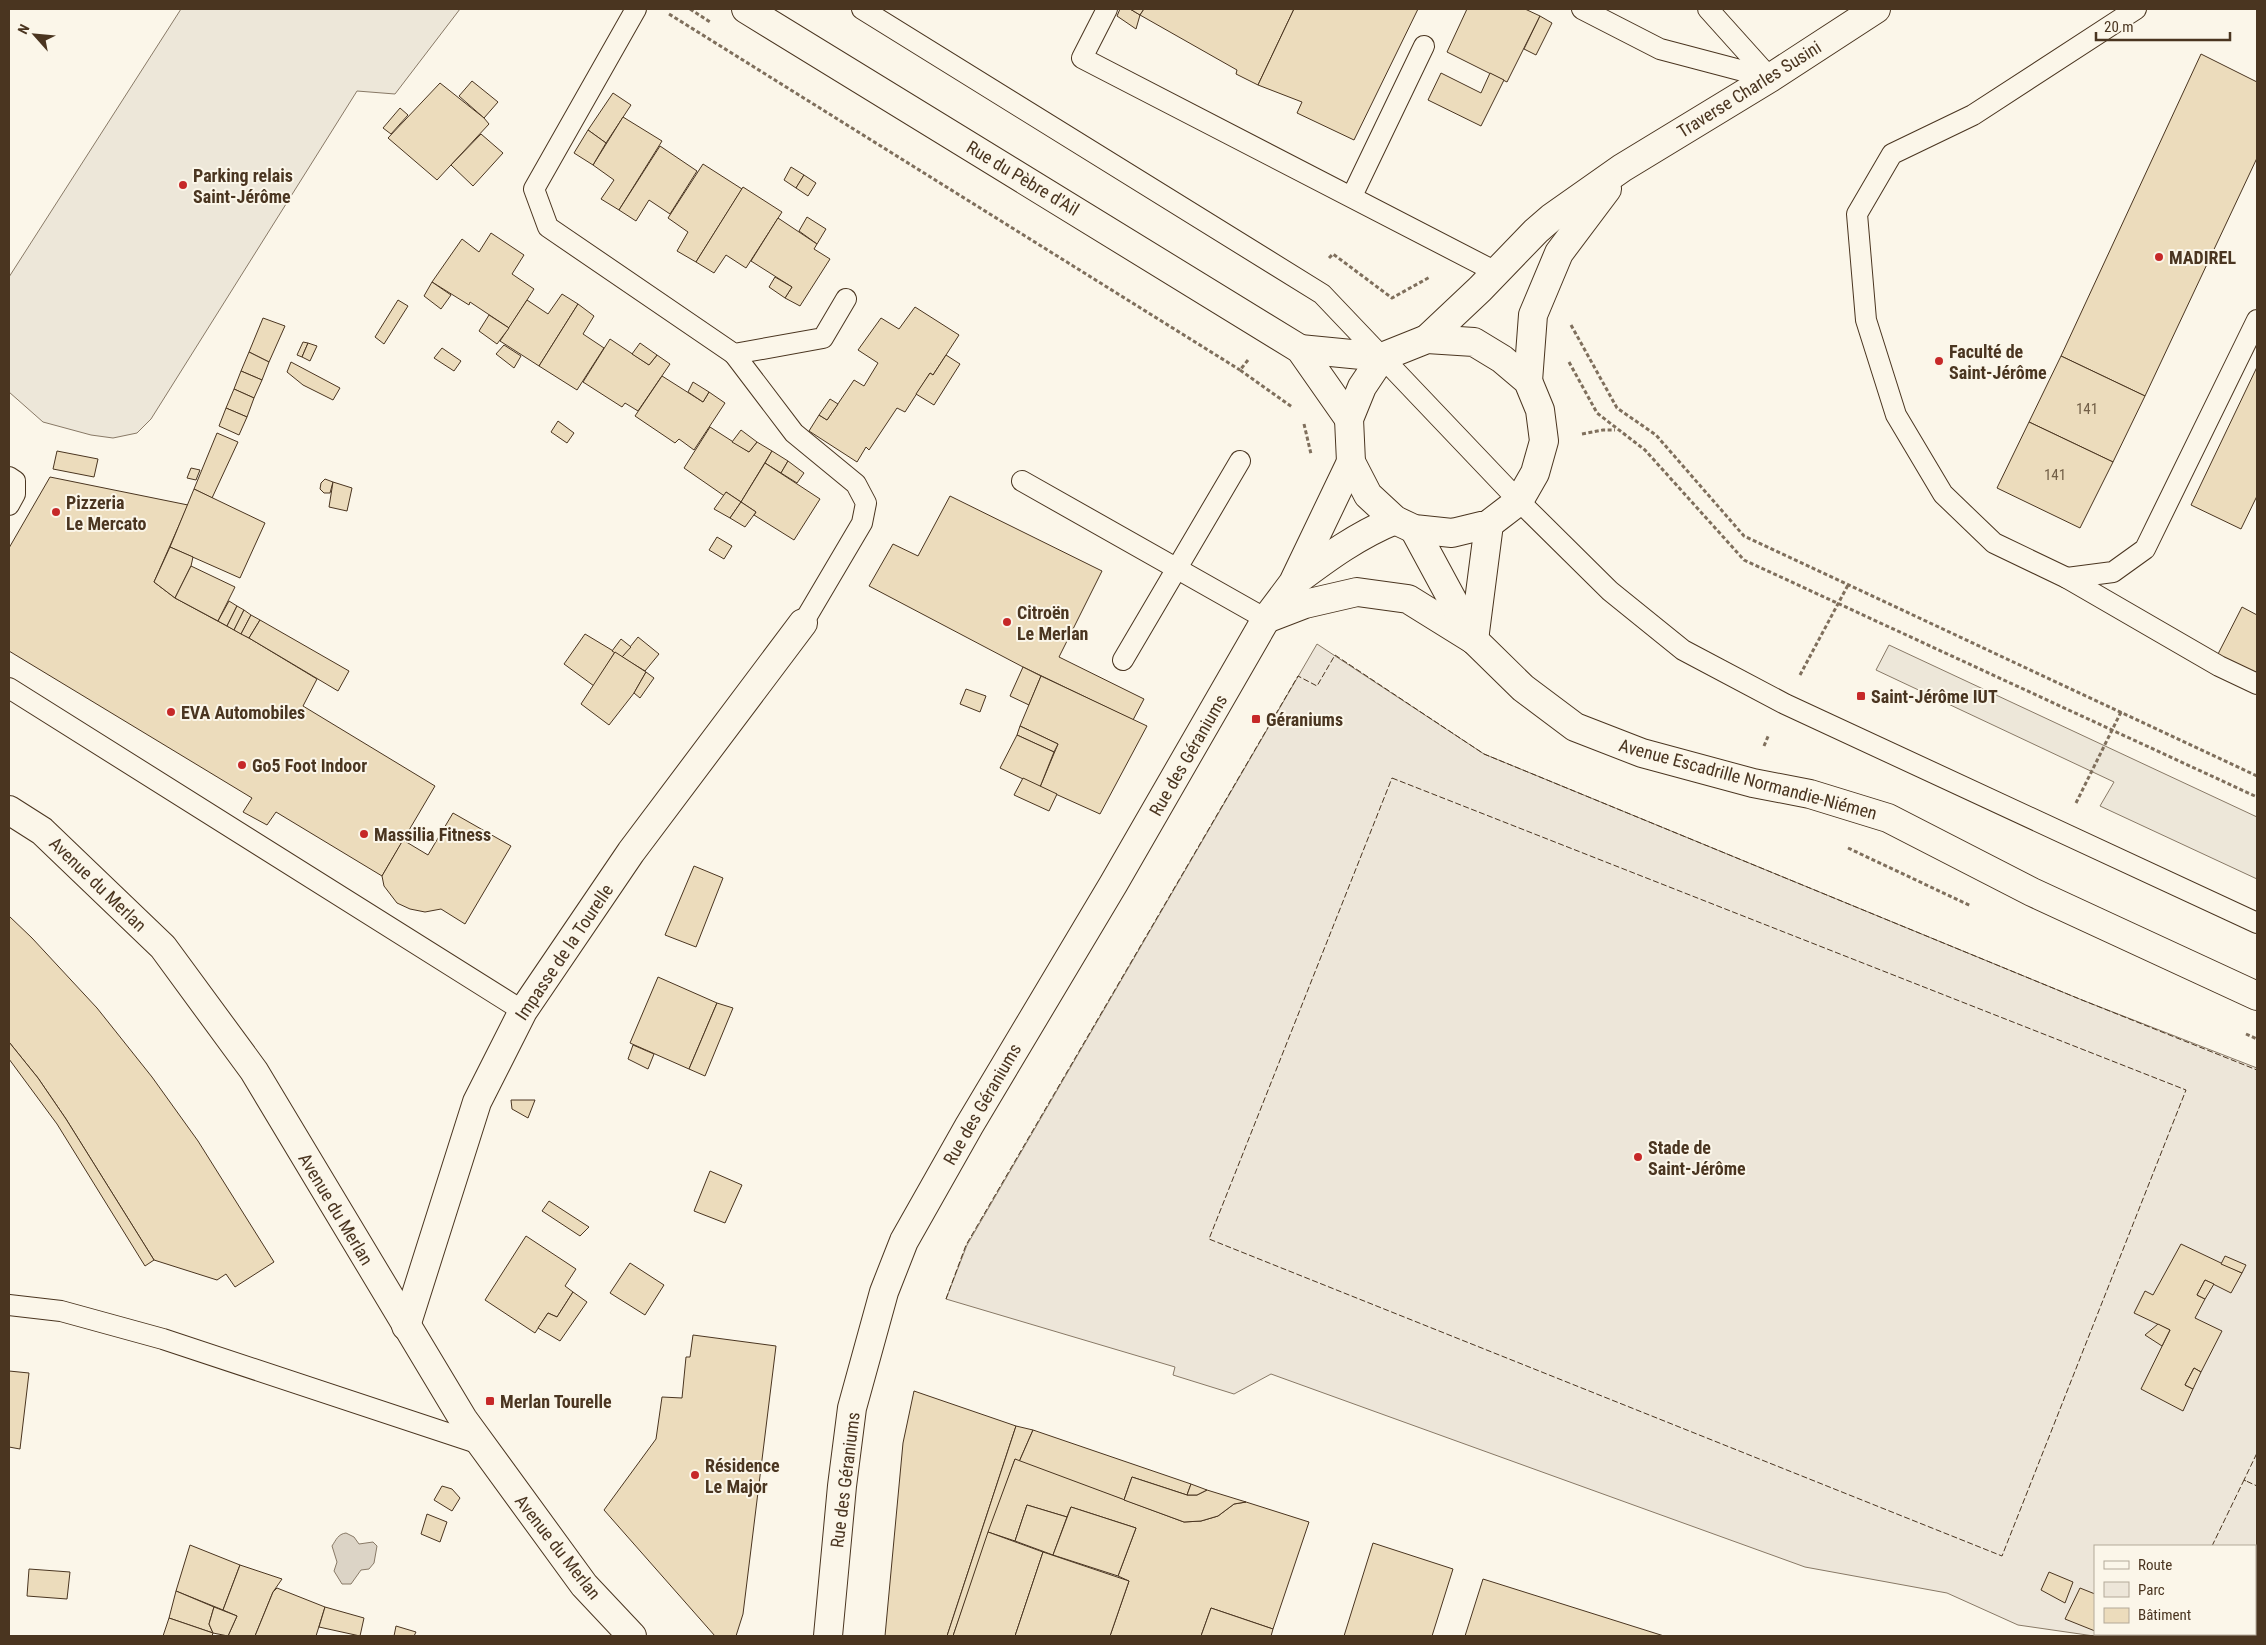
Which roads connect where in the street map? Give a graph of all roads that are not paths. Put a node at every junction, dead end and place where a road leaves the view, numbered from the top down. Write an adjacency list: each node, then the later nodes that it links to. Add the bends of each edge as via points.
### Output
1 (636, 9): 18 (lane, via 534,189 548,226)
2 (746, 9): 17 (street, Rue du Pèbre d'Ail)
3 (862, 9): 19 (lane, via 1322,294)
4 (1106, 9): 12 (lane, via 1082,58)
5 (1582, 9): 10 (lane, via 1660,49)
6 (1708, 9): 10 (lane)
7 (1876, 9): 10 (street, Traverse Charles Susini)
8 (2136, 9): 31 (lane, via 1973,115 1892,154 1857,214 1866,320 1896,415 1943,494 1994,543)
9 (1424, 46): 12 (lane)
10 (1770, 78): 11 (street, Traverse Charles Susini)
11 (1622, 168): 13 (street, Traverse Charles Susini, via 1536,230); 20 (street, Traverse Charles Susini, via 1559,253 1533,315)
12 (1352, 196): 13 (lane)
13 (1496, 272): 16 (street, Traverse Charles Susini)
14 (846, 299): 18 (lane, via 823,338)
15 (2257, 320): 31 (lane, via 2145,549 2113,572)
16 (1426, 339): 19 (street); 20 (street, via 1474,342 1502,359)
17 (1300, 348): 19 (street, Rue du Pèbre d'Ail); 21 (street, Rue du Pèbre d'Ail)
18 (734, 354): 34 (lane, via 794,433 856,484 866,503 862,523)
19 (1382, 357): 21 (street, Avenue Escadrille Normandie-Niémen, via 1362,387); 26 (lane)
20 (1528, 381): 26 (street, via 1540,410 1544,440 1535,473)
21 (1349, 419): 23 (street, Avenue Escadrille Normandie-Niémen)
22 (1240, 461): 30 (lane)
23 (1351, 462): 28 (street, Avenue Escadrille Normandie-Niémen, via 1368,496); 32 (street, Rue des Géraniums)
24 (9, 477): 27 (lane, via 15,481 16,494)
25 (1022, 481): 30 (lane)
26 (1519, 501): 29 (street); 40 (lane, via 1610,591 1683,650 1785,704)
27 (9, 505)
28 (1405, 524): 29 (street, via 1452,534); 32 (street, Rue des Géraniums, via 1376,527 1336,550); 35 (street, Avenue Escadrille Normandie-Niémen)
29 (1489, 524): 35 (street)
30 (1178, 568): 33 (lane); 36 (lane)
31 (2067, 578): 37 (lane, via 2219,666)
32 (1293, 583): 33 (street, Rue des Géraniums)
33 (1266, 619): 35 (street, via 1305,604 1357,592 1408,599); 47 (street, Rue des Géraniums, via 904,1241 884,1292 852,1408)
34 (803, 623): 42 (street, Impasse de la Tourelle, via 631,852)
35 (1474, 640): 41 (street, Avenue Escadrille Normandie-Niémen, via 1522,688 1575,727 1642,753 1753,783 1810,794 1888,818 2032,892)
36 (1123, 660)
37 (2257, 684)
38 (9, 688): 42 (lane)
39 (9, 810): 44 (street, Avenue du Merlan, via 42,831 163,947 254,1071)
40 (2257, 923)
41 (2257, 996)
42 (522, 1011): 44 (street, Impasse de la Tourelle, via 477,1102)
43 (9, 1305): 45 (lane, via 61,1311 163,1339)
44 (406, 1326): 45 (street, Avenue du Merlan)
45 (480, 1444): 46 (street, Avenue du Merlan, via 584,1585)
46 (632, 1636)
47 (828, 1636)

